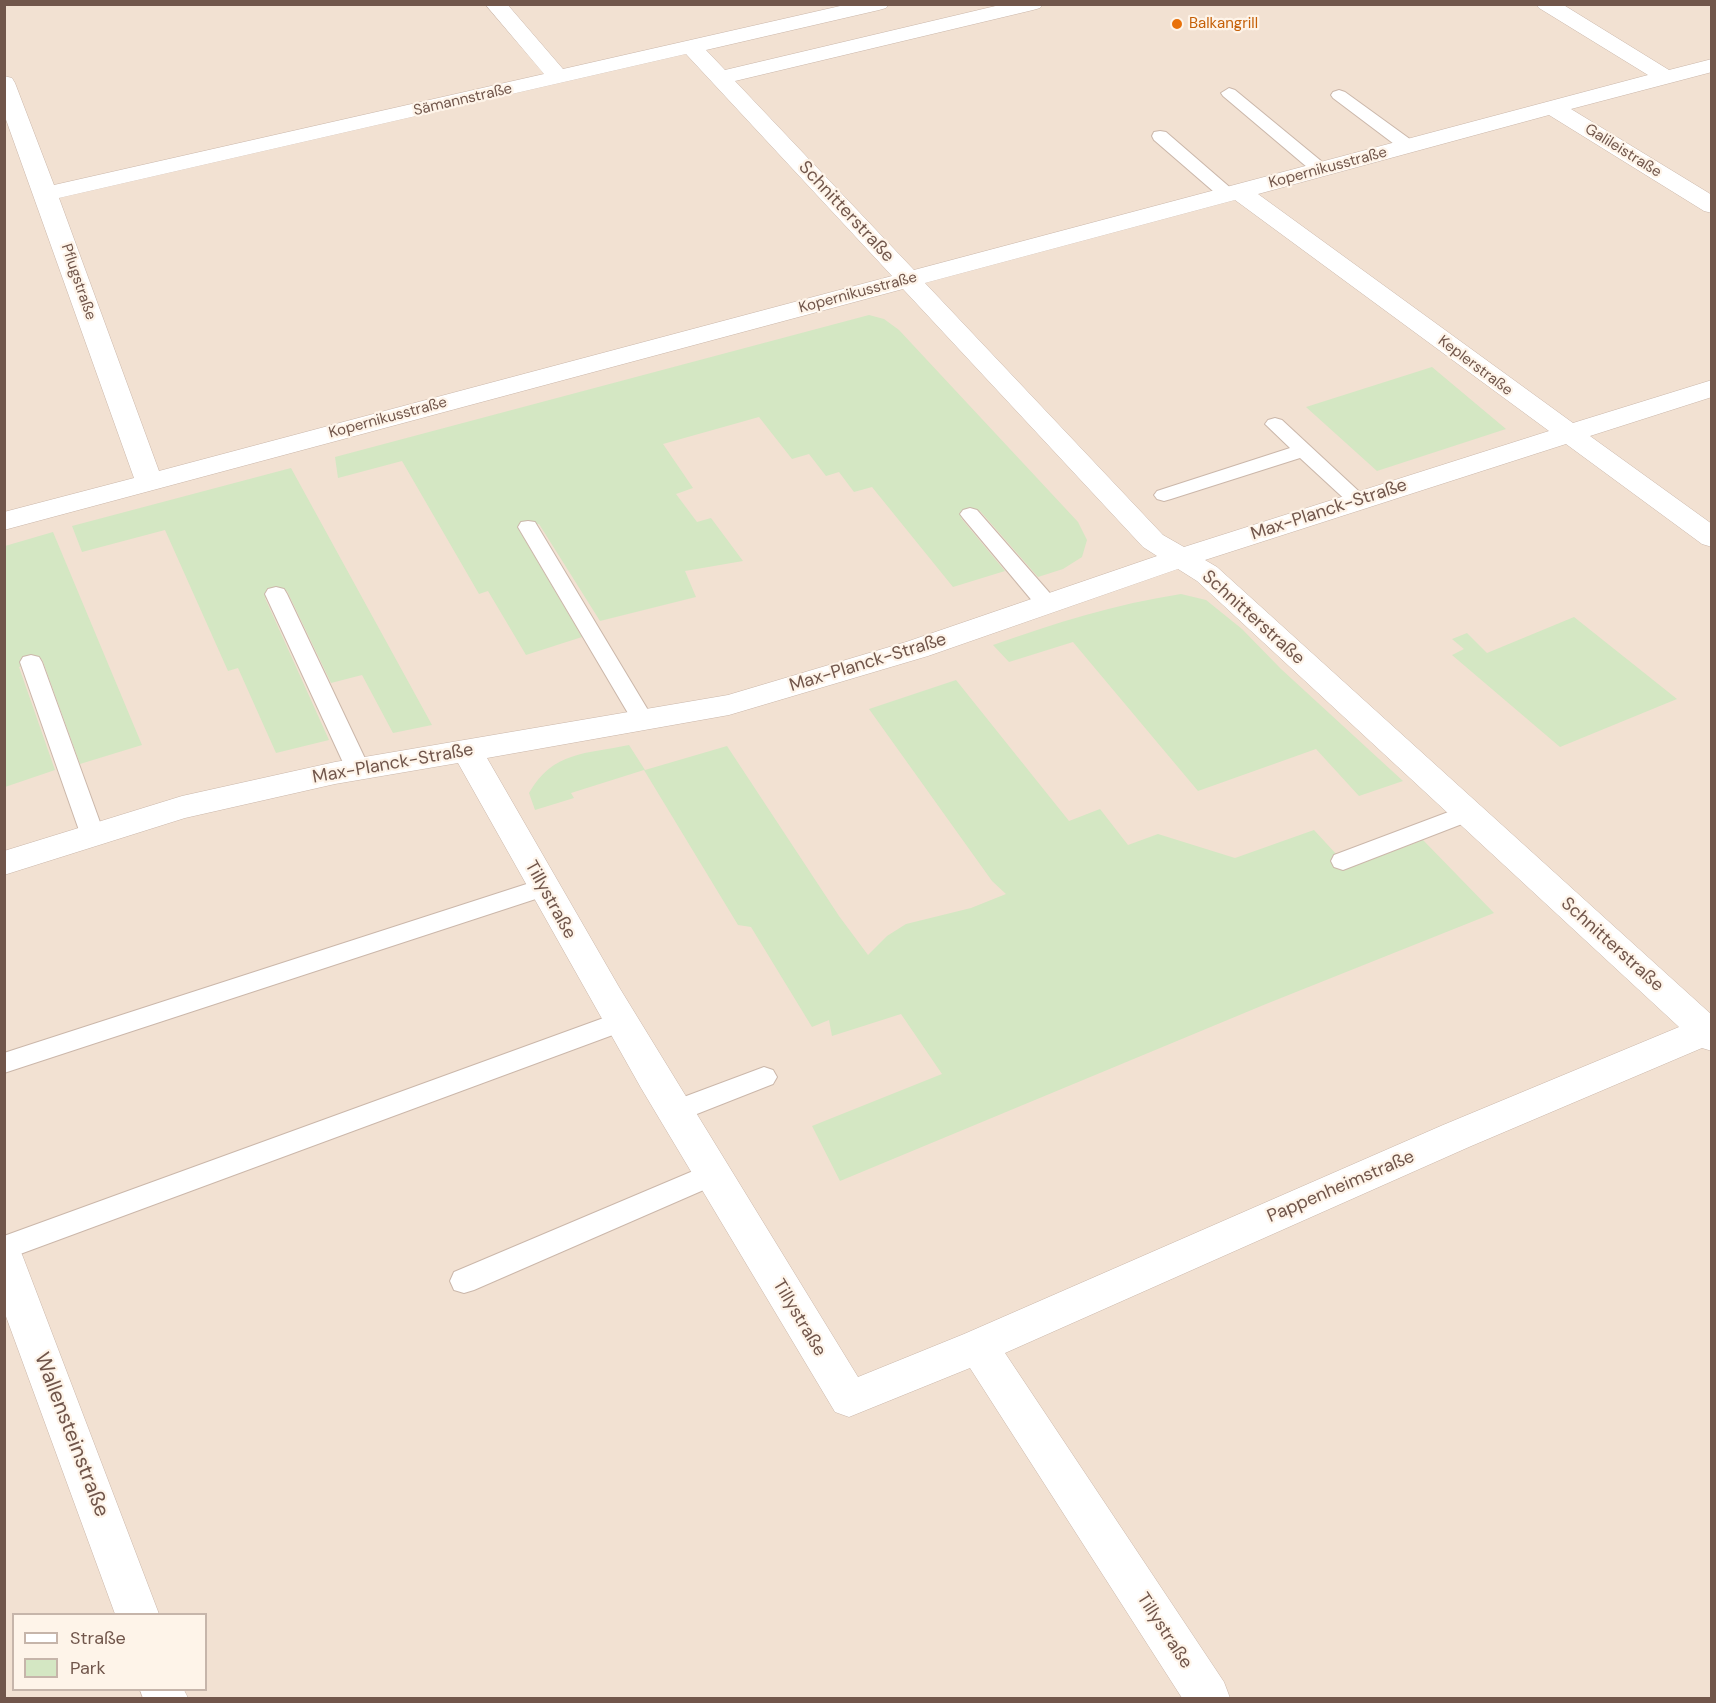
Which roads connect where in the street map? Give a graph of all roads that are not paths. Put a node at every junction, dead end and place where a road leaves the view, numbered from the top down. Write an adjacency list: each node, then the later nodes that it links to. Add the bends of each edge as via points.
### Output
1 (495, 4): 9 (street)
2 (879, 4): 6 (street, Sämannstraße)
3 (1033, 4): 5 (street)
4 (1546, 4): 8 (street)
5 (990, 9): 10 (street)
6 (692, 48): 9 (street, Sämannstraße); 10 (street, Schnitterstraße)
7 (1712, 65): 8 (street, Kopernikusstraße)
8 (1666, 77): 14 (street, Kopernikusstraße)
9 (559, 78): 19 (street, Sämannstraße)
10 (720, 78): 21 (street, Schnitterstraße)
11 (4, 83): 19 (street, Pflugstraße)
12 (1229, 93): 17 (lane)
13 (1339, 95): 16 (lane)
14 (1553, 108): 16 (street, Kopernikusstraße); 20 (street, Galileistraße)
15 (1160, 136): 18 (lane)
16 (1408, 146): 17 (street, Kopernikusstraße)
17 (1320, 169): 18 (street, Kopernikusstraße)
18 (1233, 193): 21 (street, Kopernikusstraße); 24 (street, Keplerstraße)
19 (46, 194): 26 (street, Pflugstraße)
20 (1705, 196)
21 (908, 279): 26 (street, Kopernikusstraße); 33 (street, Schnitterstraße, via 1153,541)
22 (1712, 388): 24 (street, Max-Planck-Straße)
23 (1275, 423): 25 (lane)
24 (1567, 434): 28 (street, Max-Planck-Straße); 32 (street, Keplerstraße)
25 (1304, 450): 27 (lane); 28 (lane)
26 (149, 482): 30 (street, Kopernikusstraße)
27 (1164, 495)
28 (1359, 501): 33 (street, Max-Planck-Straße)
29 (970, 514): 35 (lane)
30 (4, 520)
31 (528, 527): 37 (lane)
32 (1712, 538)
33 (1180, 558): 35 (street, Max-Planck-Straße); 40 (street, Schnitterstraße, via 1207,574)
34 (276, 594): 39 (lane)
35 (1047, 604): 37 (street, Max-Planck-Straße, via 917,649 740,702)
36 (31, 662): 41 (lane)
37 (643, 720): 38 (street, Max-Planck-Straße)
38 (467, 751): 39 (street, Max-Planck-Straße); 44 (street, Tillystraße)
39 (358, 769): 41 (street, Max-Planck-Straße, via 182,807)
40 (1467, 813): 42 (lane); 46 (street, Schnitterstraße)
41 (93, 836): 43 (street, Max-Planck-Straße)
42 (1343, 861)
43 (4, 863)
44 (542, 888): 45 (street, Tillystraße); 47 (lane)
45 (620, 1022): 49 (street, Tillystraße); 51 (lane)
46 (1709, 1034): 54 (street, Pappenheimstraße, via 1456,1136)
47 (4, 1063)
48 (764, 1077): 49 (lane)
49 (674, 1112): 50 (street, Tillystraße)
50 (712, 1174): 53 (lane); 54 (street, Tillystraße, via 849,1399)
51 (4, 1248)
52 (4, 1257): 55 (street, Wallensteinstraße)
53 (464, 1281)
54 (978, 1346): 56 (street, Tillystraße)
55 (137, 1613)
56 (1208, 1698)

